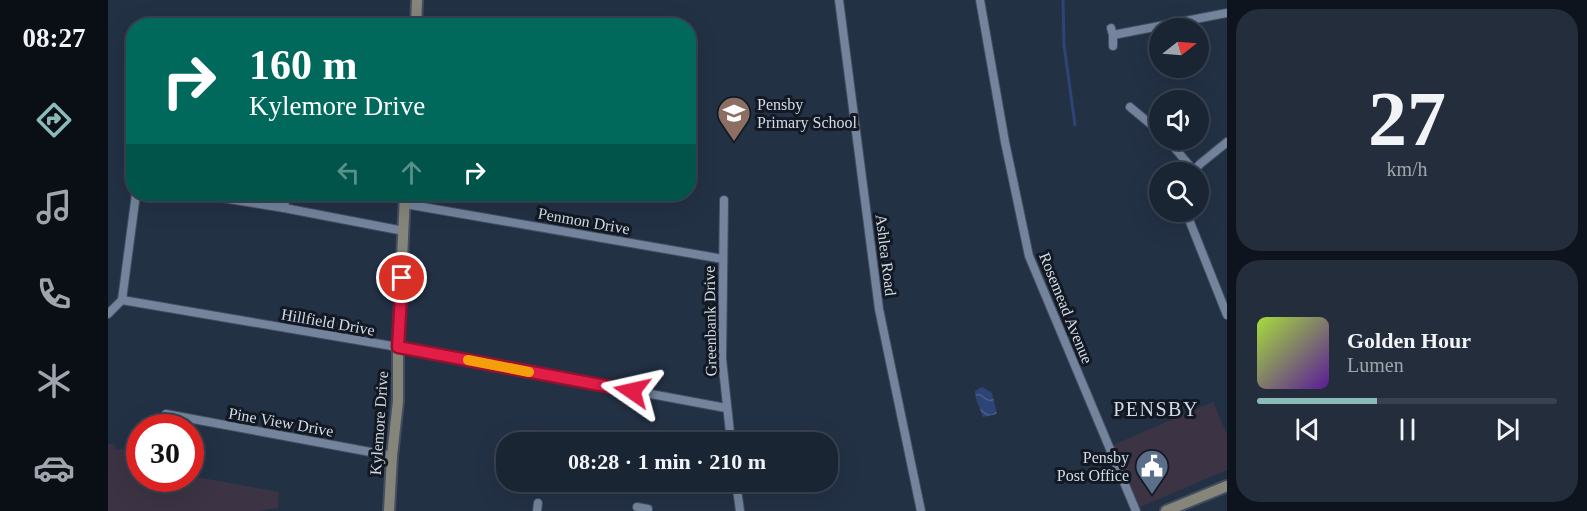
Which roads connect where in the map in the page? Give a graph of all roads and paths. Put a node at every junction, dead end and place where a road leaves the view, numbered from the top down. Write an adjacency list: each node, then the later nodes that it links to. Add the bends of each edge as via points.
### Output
1 (417, 0): 5 (street)
2 (839, 0): 37 (street, Ashlea Road, via 879,309)
3 (980, 0): 38 (street, Rosemead Avenue, via 1029,256)
4 (1227, 13): 6 (street, via 1112,31)
5 (416, 18)
6 (1113, 46)
7 (1130, 107): 8 (street)
8 (1149, 123)
9 (1227, 142): 12 (street)
10 (1176, 150): 11 (street)
11 (1185, 162)
12 (1204, 162)
13 (724, 200): 22 (street, Greenbank Drive)
14 (135, 201): 23 (street)
15 (241, 201): 19 (street)
16 (285, 201): 19 (street)
17 (405, 201): 21 (street, Kylemore Drive)
18 (416, 201): 22 (street, Penmon Drive)
19 (284, 208): 21 (street)
20 (1190, 222): 25 (street)
21 (404, 231): 26 (street, Kylemore Drive)
22 (723, 259): 27 (street, Greenbank Drive, via 722,359)
23 (122, 300): 24 (street); 26 (street, Hillfield Drive)
24 (108, 314)
25 (1227, 315)
26 (398, 347): 27 (street, Hillfield Drive); 30 (street, Kylemore Drive)
27 (726, 408): 29 (street, Greenbank Drive)
28 (204, 421): 30 (street, Pine View Drive)
29 (730, 432)
30 (392, 456): 34 (street, Kylemore Drive)
31 (1227, 486): 39 (street)
32 (737, 492): 36 (street)
33 (637, 507): 35 (street)
34 (389, 511)
35 (648, 511)
36 (740, 511)
37 (921, 511)
38 (1136, 511)
39 (1166, 511)

